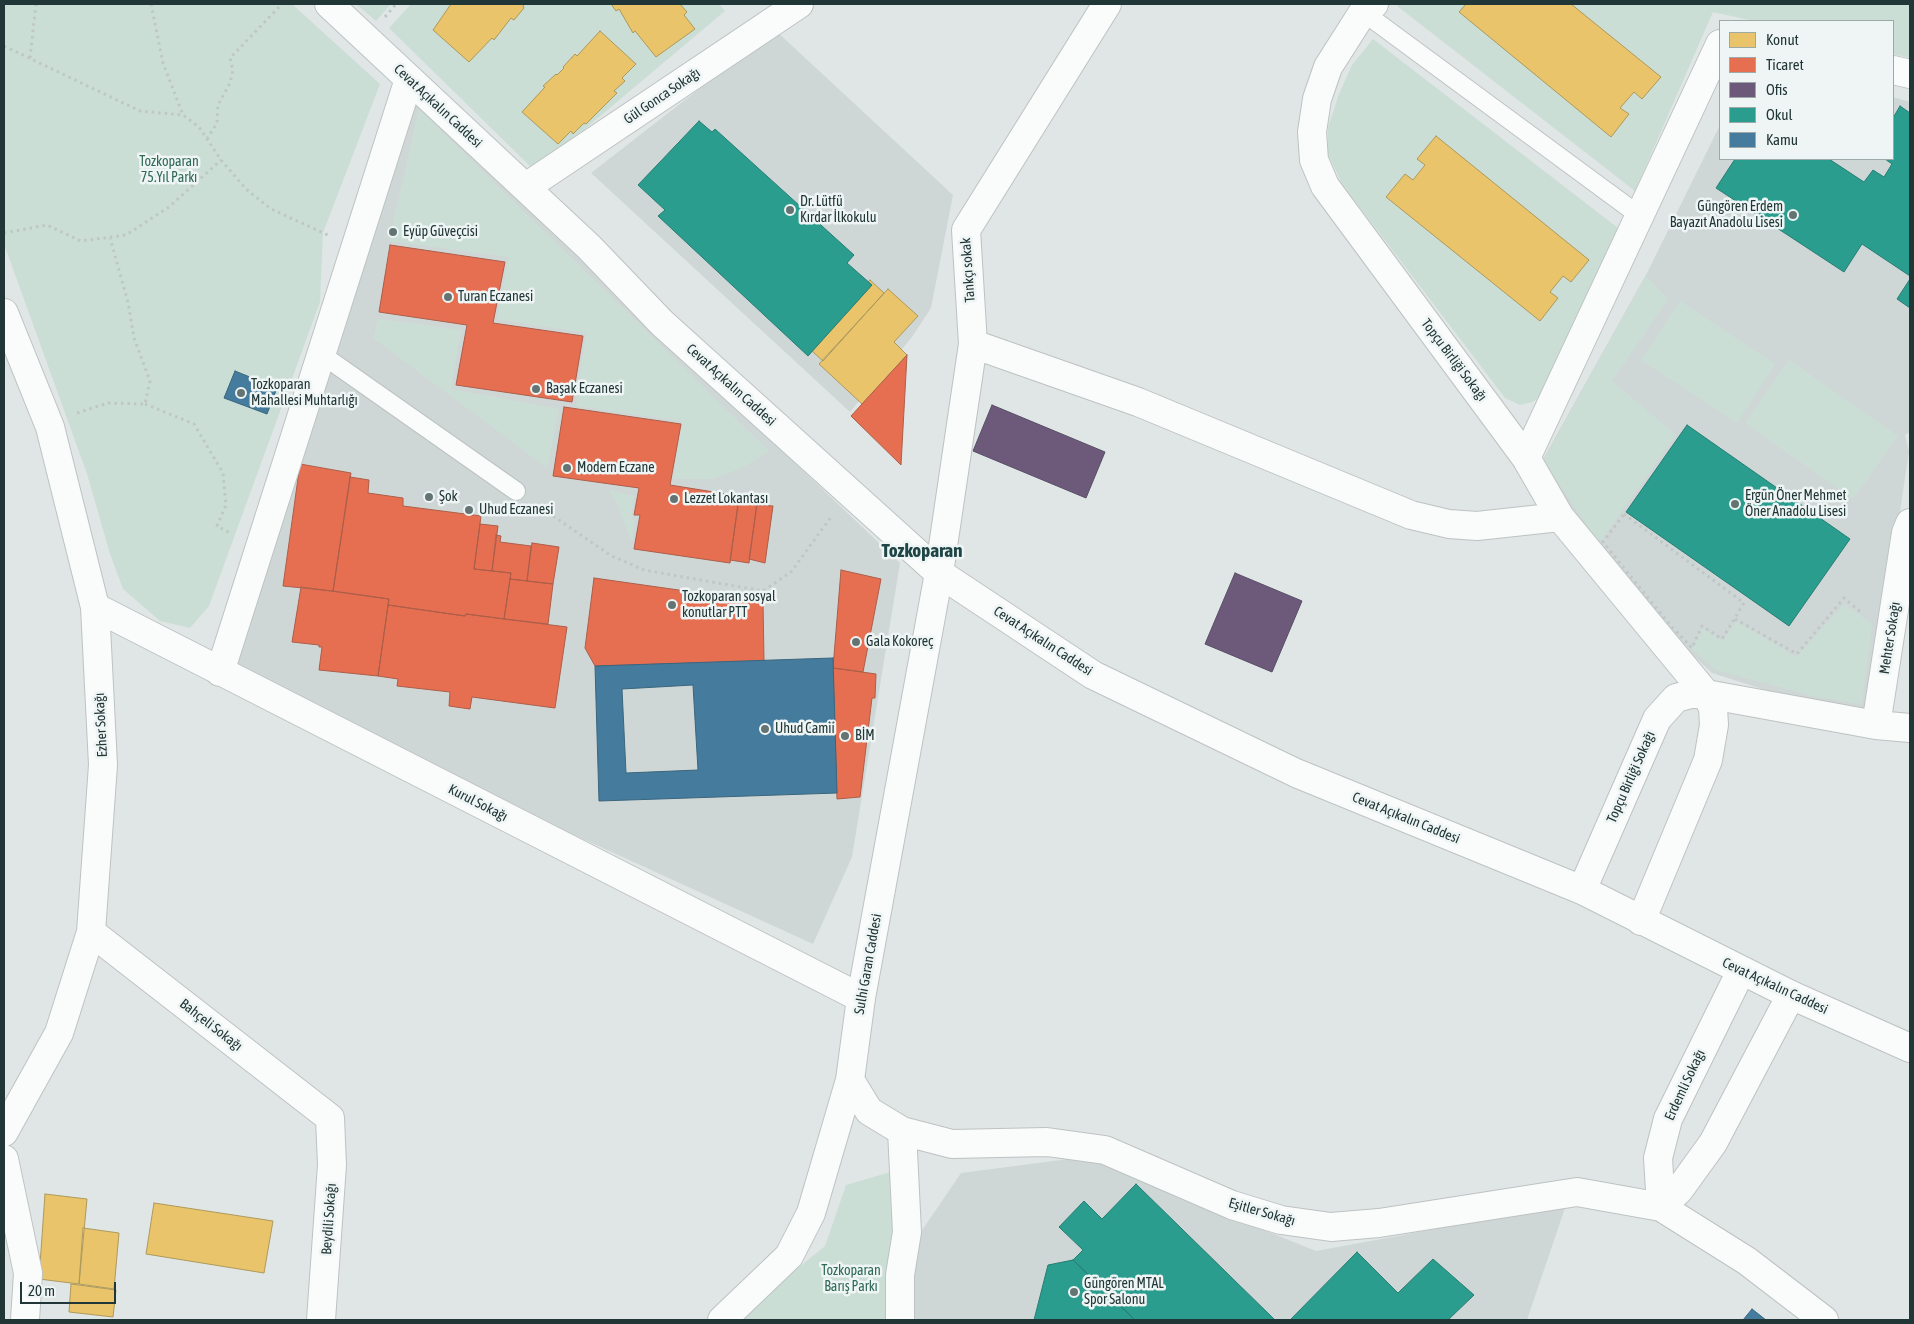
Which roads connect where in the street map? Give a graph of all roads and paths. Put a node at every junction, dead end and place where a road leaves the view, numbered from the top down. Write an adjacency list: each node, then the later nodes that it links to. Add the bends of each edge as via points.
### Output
1 (36, 4): 10 (path)
2 (151, 4): 14 (path, via 163,63)
3 (282, 4): 15 (path, via 230,58 233,70 230,84 218,105 217,123)
4 (329, 4): 13 (street, Cevat Açıkalın Caddesi)
5 (1107, 4): 23 (street, Tankçı sokak, via 966,230)
6 (780, 8): 17 (street, Gül Gonca Sokağı)
7 (1368, 8): 18 (lane); 27 (street, Topçu Birliği Sokağı, via 1328,67 1317,98 1312,132 1314,160 1325,186)
8 (4, 46): 10 (path)
9 (1719, 46): 18 (street)
10 (30, 58): 14 (path, via 140,111)
11 (1894, 70): 12 (street)
12 (1910, 74)
13 (409, 79): 17 (street, Cevat Açıkalın Caddesi); 21 (street)
14 (183, 115): 15 (path, via 199,126)
15 (207, 139): 16 (path)
16 (221, 160): 20 (path, via 169,207 126,235); 21 (path, via 246,189 271,209)
17 (526, 187): 29 (street, Cevat Açıkalın Caddesi, via 662,323)
18 (1640, 216): 27 (street)
19 (4, 233): 20 (path, via 47,225 81,241)
20 (110, 238): 25 (path, via 128,302 134,338 150,381)
21 (355, 249): 24 (street)
22 (4, 312): 26 (street, Ezher Sokağı)
23 (974, 344): 30 (street, via 1138,402 1411,515 1448,524 1477,526); 33 (street, Tankçı sokak)
24 (321, 354): 28 (lane); 32 (street)
25 (145, 404): 26 (path, via 108,403); 32 (path, via 194,424 223,473 226,505 218,526)
26 (47, 421): 34 (street, Ezher Sokağı)
27 (1526, 458): 30 (street, Topçu Birliği Sokağı)
28 (516, 491): 29 (path, via 610,555 644,570 763,591 791,572)
29 (849, 492): 33 (street, Cevat Açıkalın Caddesi)
30 (1560, 518): 38 (street, Topçu Birliği Sokağı)
31 (1910, 522): 36 (street, Mehter Sokağı)
32 (260, 547): 37 (street)
33 (939, 573): 41 (street, Cevat Açıkalın Caddesi, via 1093,675 1296,773); 46 (street, Sulhi Garan Caddesi)
34 (95, 607): 37 (street, Kurul Sokağı); 43 (street, Ezher Sokağı, via 103,765)
35 (1735, 619): 35 (path, via 1722,639 1702,626 1692,648 1603,542 1624,514 1744,603); 36 (path, via 1797,654 1844,598)
36 (1890, 636): 39 (street, Mehter Sokağı)
37 (220, 672): 46 (street, Kurul Sokağı)
38 (1706, 694): 39 (street, Topçu Birliği Sokağı); 41 (street, Topçu Birliği Sokağı, via 1676,698 1657,719); 42 (street, Topçu Birliği Sokağı, via 1714,725 1708,760)
39 (1876, 725): 40 (street, Topçu Birliği Sokağı)
40 (1910, 728)
41 (1582, 890): 42 (street, Cevat Açıkalın Caddesi)
42 (1640, 921): 44 (street, Cevat Açıkalın Caddesi)
43 (91, 932): 49 (street, Bahçeli Sokağı); 51 (street, Ezher Sokağı, via 60,1033)
44 (1741, 971): 45 (street, Cevat Açıkalın Caddesi); 53 (street, Erdemli Sokağı, via 1668,1119 1658,1158)
45 (1791, 995): 47 (street, Cevat Açıkalın Caddesi); 53 (street, via 1713,1143 1679,1190)
46 (862, 998): 48 (street, Sulhi Garan Caddesi)
47 (1910, 1048)
48 (850, 1080): 50 (street, Eşitler Sokağı, via 869,1111); 56 (street, Sulhi Garan Caddesi, via 811,1213 789,1256)
49 (330, 1118): 55 (street, Beydili Sokağı, via 332,1165)
50 (902, 1131): 53 (street, Eşitler Sokağı, via 952,1144 1046,1142 1105,1150 1232,1205 1281,1220 1331,1227 1388,1222 1577,1192); 57 (street, via 907,1232 900,1275)
51 (4, 1132)
52 (4, 1159): 54 (street, via 28,1273)
53 (1661, 1207): 58 (street, via 1747,1261)
54 (25, 1320)
55 (322, 1320)
56 (722, 1320)
57 (900, 1320)
58 (1824, 1320)

